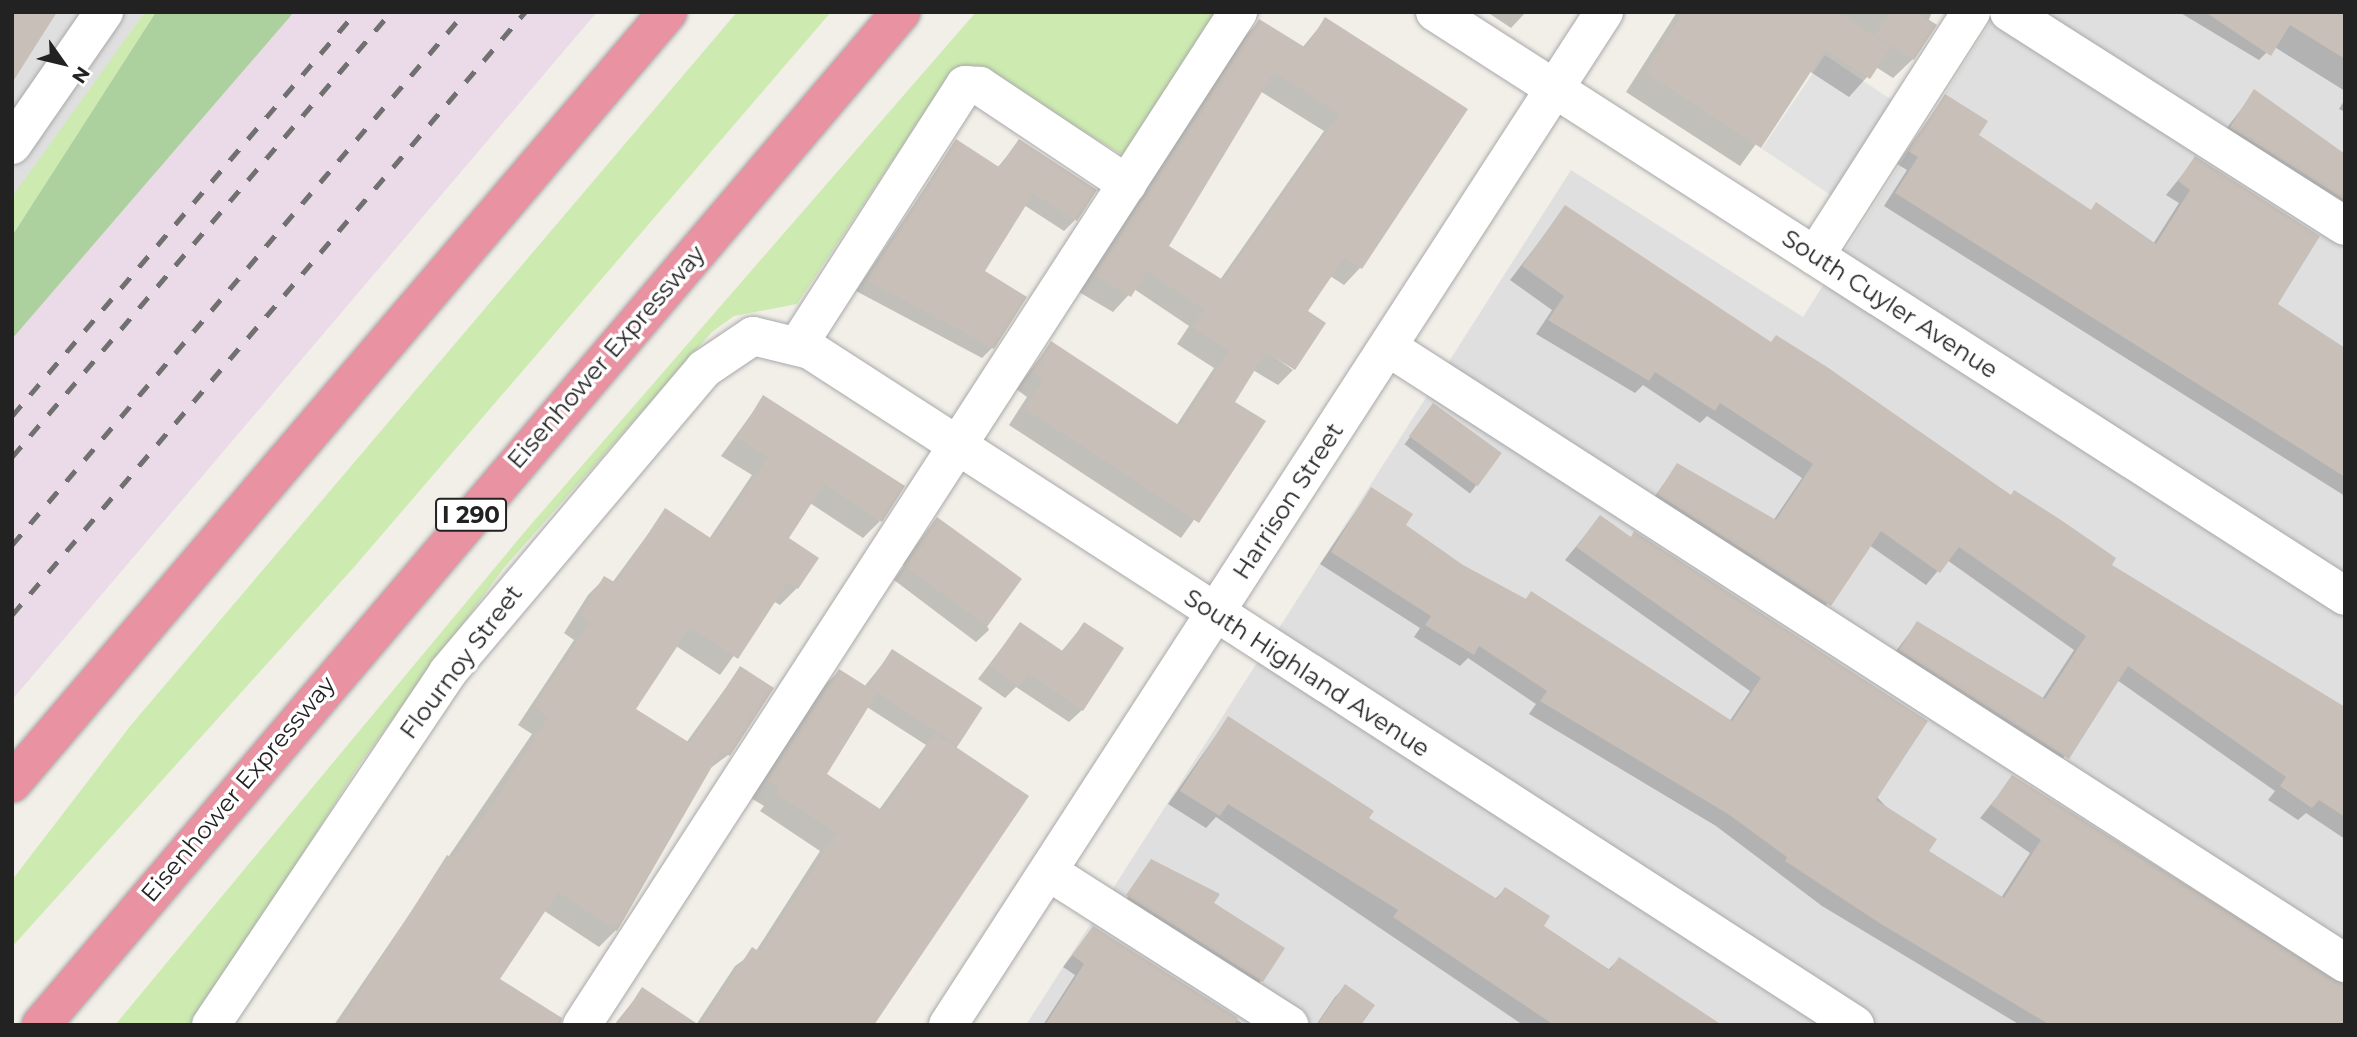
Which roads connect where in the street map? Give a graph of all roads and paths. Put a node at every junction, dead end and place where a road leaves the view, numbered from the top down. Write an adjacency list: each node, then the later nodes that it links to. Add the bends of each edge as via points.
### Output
1 (104, 12): 10 (street)
2 (667, 12): 20 (highway)
3 (901, 12): 23 (highway, Eisenhower Expressway / I 290)
4 (1238, 12): 11 (street)
5 (1435, 12): 9 (street, South Cuyler Avenue)
6 (1604, 12): 9 (street, Harrison Street)
7 (1971, 12): 13 (street)
8 (2009, 12): 12 (street)
9 (1554, 89): 13 (street, South Cuyler Avenue); 16 (street, Harrison Street)
10 (12, 145)
11 (1127, 184): 15 (street, via 980,86 965,85); 17 (street)
12 (2345, 226)
13 (1815, 256): 18 (street, South Cuyler Avenue)
14 (753, 336): 15 (street, South Highland Avenue); 24 (street, Flournoy Street, via 704,369 448,672)
15 (797, 345): 17 (street, South Highland Avenue)
16 (1388, 347): 19 (street, Harrison Street); 22 (street)
17 (958, 444): 19 (street, South Highland Avenue); 25 (street)
18 (2345, 596)
19 (1215, 615): 21 (street, Harrison Street); 28 (street, South Highland Avenue)
20 (12, 783)
21 (1049, 872): 26 (street, Harrison Street); 27 (street)
22 (2345, 963)
23 (41, 1025)
24 (212, 1025)
25 (582, 1025)
26 (948, 1025)
27 (1289, 1025)
28 (1855, 1025)

